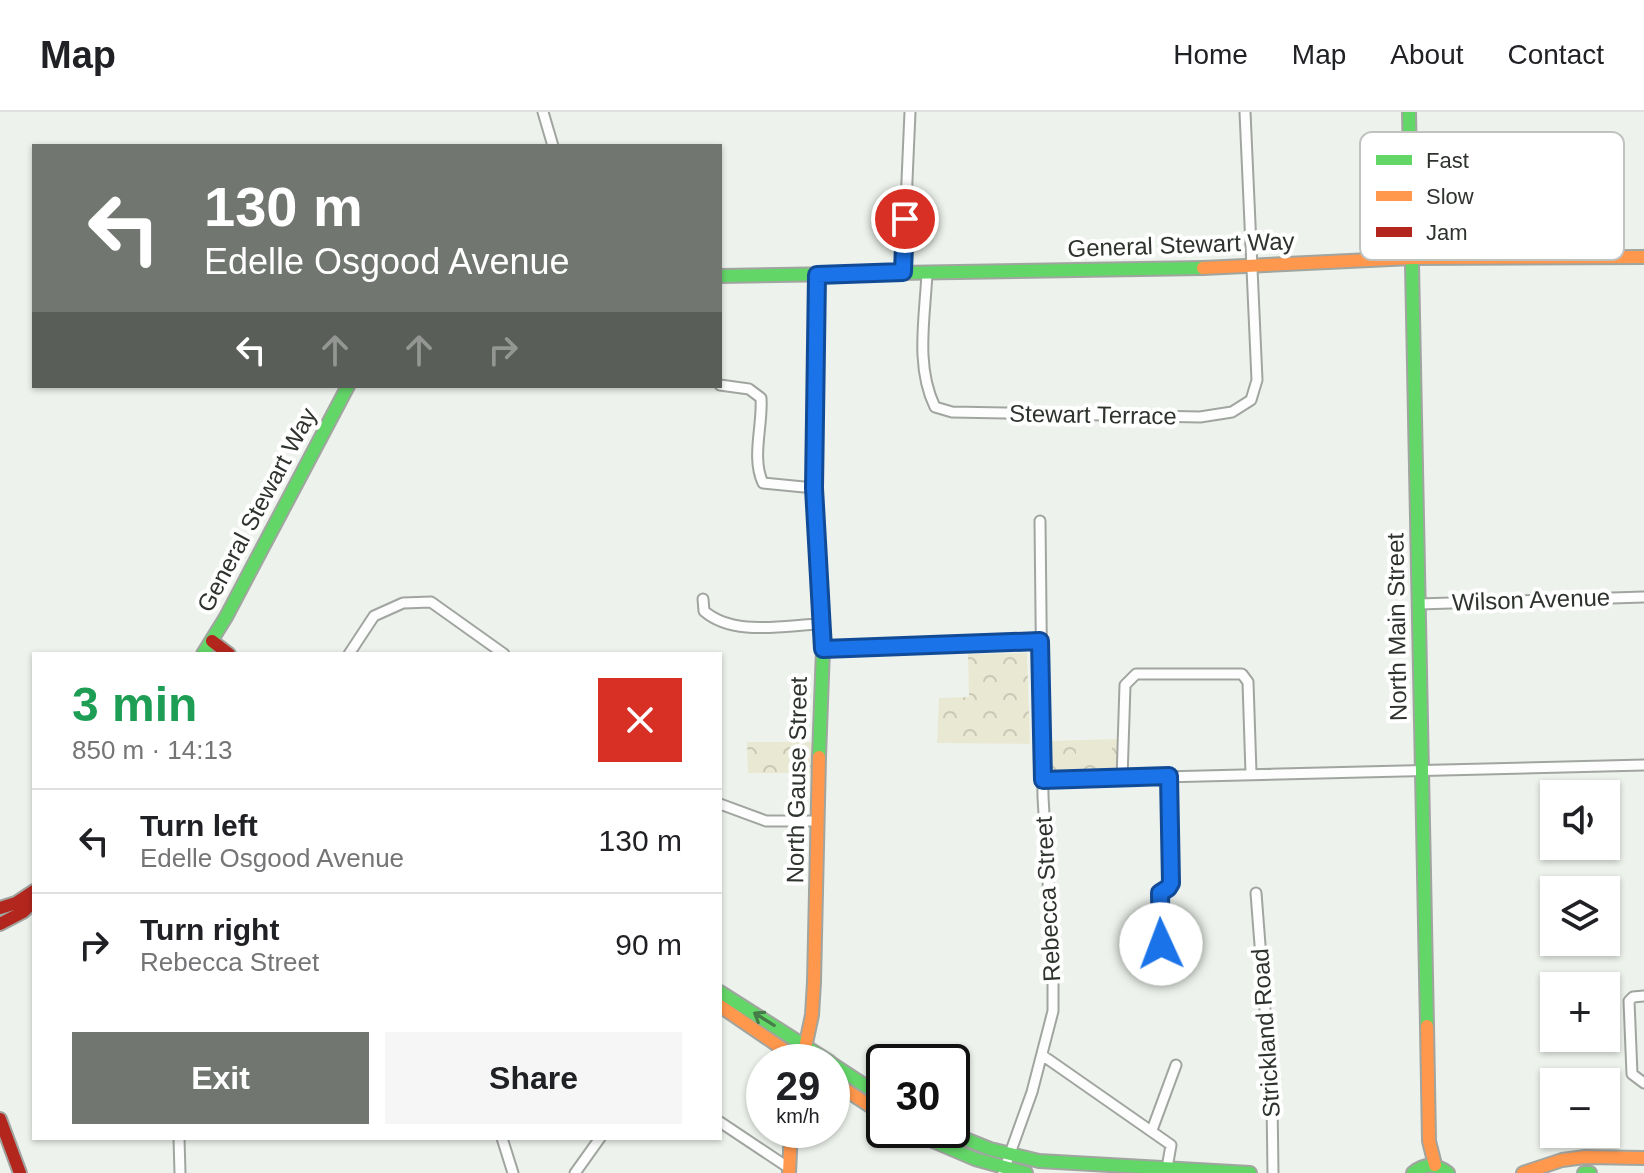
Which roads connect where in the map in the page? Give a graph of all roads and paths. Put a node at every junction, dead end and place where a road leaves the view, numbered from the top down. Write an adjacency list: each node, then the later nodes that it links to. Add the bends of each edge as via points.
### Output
1 (543, 112): 6 (street)
2 (910, 112): 12 (street)
3 (1245, 112): 11 (street)
4 (1409, 112): 5 (main road, North Main Street)
5 (1409, 132)
6 (552, 144)
7 (1624, 257): 8 (main road, General Stewart Way)
8 (1644, 257)
9 (1377, 260): 11 (main road, General Stewart Way)
10 (1412, 260): 22 (main road, North Main Street)
11 (1253, 267): 13 (main road, General Stewart Way); 13 (street, Stewart Terrace, via 1257,380 1251,400 1232,412 1200,417 952,412 935,407 923,367)
12 (903, 272): 13 (main road, General Stewart Way); 14 (main road, General Stewart Way)
13 (927, 273)
14 (817, 275): 15 (main road, General Stewart Way); 18 (main road, North Gause Street)
15 (722, 276)
16 (722, 385): 18 (street, via 749,389 761,398 758,463 763,483)
17 (347, 388): 24 (main road, General Stewart Way)
18 (814, 488): 23 (main road, North Gause Street)
19 (1040, 521): 25 (street, Rebecca Street)
20 (1644, 597): 22 (street, Wilson Avenue)
21 (703, 599): 23 (street, via 704,611 716,621 742,627)
22 (1418, 604): 32 (main road, North Main Street)
23 (821, 624): 26 (main road, North Gause Street)
24 (212, 641): 27 (main road, General Stewart Way); 28 (main road)
25 (1040, 641): 26 (street); 36 (street, Rebecca Street)
26 (823, 649): 38 (main road, North Gause Street)
27 (204, 652)
28 (226, 652)
29 (350, 652): 30 (street, via 374,616 403,603 431,602)
30 (501, 652)
31 (1644, 765): 32 (street)
32 (1422, 770): 33 (street); 66 (main road, North Main Street, via 1429,1141)
33 (1251, 773): 34 (street); 35 (street, via 1249,687 1242,674 1136,674 1125,685)
34 (1169, 776): 35 (street); 44 (street, via 1171,883 1160,893 1162,940 1158,947)
35 (1122, 779): 36 (street)
36 (1043, 780): 51 (street, Rebecca Street, via 1053,1011)
37 (722, 805): 38 (street, via 766,821)
38 (816, 821): 50 (main road, North Gause Street, via 814,982)
39 (32, 892): 42 (main road)
40 (1256, 893): 74 (street, Strickland Road)
41 (32, 903): 43 (main road)
42 (0, 908)
43 (0, 924)
44 (1130, 948)
45 (722, 993): 49 (main road, one-way to 45)
46 (1644, 996): 53 (street, via 1629,1001 1632,1074)
47 (722, 1007): 48 (main road)
48 (776, 1044)
49 (804, 1044)
50 (807, 1044)
51 (1042, 1055): 56 (street); 64 (street, Rebecca Street)
52 (1176, 1065): 56 (street)
53 (1644, 1083)
54 (0, 1119): 68 (main road)
55 (722, 1123): 67 (street)
56 (1152, 1130): 65 (street, via 1171,1145)
57 (179, 1140): 69 (street)
58 (503, 1140): 70 (street)
59 (599, 1140): 71 (street)
60 (970, 1143): 64 (main road)
61 (790, 1148): 67 (main road)
62 (949, 1148): 64 (main road)
63 (1644, 1158): 76 (main road, via 1585,1157)
64 (1005, 1165): 65 (main road); 72 (main road)
65 (1167, 1168): 73 (main road)
66 (1424, 1168): 75 (main road)
67 (789, 1171)
68 (20, 1173)
69 (180, 1173)
70 (513, 1173)
71 (575, 1173)
72 (1026, 1173)
73 (1250, 1173)
74 (1273, 1173)
75 (1448, 1173)
76 (1523, 1173)
77 (1584, 1173): 78 (main road)
78 (1590, 1173)

